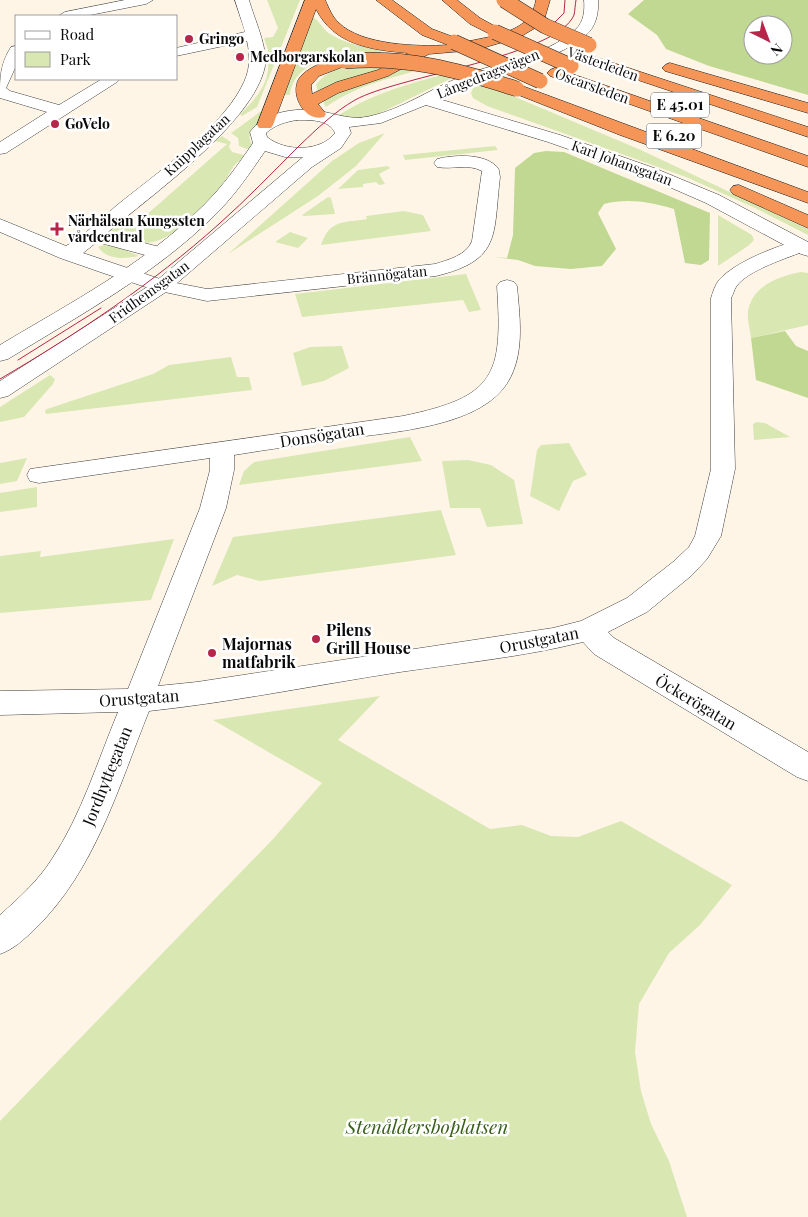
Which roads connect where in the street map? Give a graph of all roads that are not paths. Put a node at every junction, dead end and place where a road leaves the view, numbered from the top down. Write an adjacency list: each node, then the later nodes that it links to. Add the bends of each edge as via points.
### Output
1 (146, 0): 12 (street)
2 (242, 0): 15 (street, Knipplagatan)
3 (312, 0): 34 (highway)
4 (318, 0): 17 (highway, via 331,24 342,32 381,45)
5 (399, 0): 16 (highway, E 6.20, via 420,21)
6 (449, 0): 14 (highway, Oscarsleden / E 45.01, via 475,21)
7 (461, 0): 14 (highway, Västerleden)
8 (504, 0): 18 (highway, bridge, via 517,11)
9 (542, 0): 17 (highway, via 541,15 520,32 462,47)
10 (591, 0): 27 (street, Långedragsvägen, via 587,24 562,45 466,80)
11 (377, 3): 16 (highway, E 6.20, via 427,32); 17 (highway, via 396,27)
12 (70, 15)
13 (448, 24): 37 (highway, Oscarsleden / E 45.01, via 555,73)
14 (502, 29): 18 (highway, Västerleden); 35 (highway, Oscarsleden / E 45.01, bridge, via 571,66)
15 (252, 35): 20 (street); 42 (street, Knipplagatan, via 258,66 251,87 234,111 162,178)
16 (454, 42): 39 (highway, E 6.20, bridge)
17 (428, 48): 25 (highway, bridge); 32 (highway, via 384,72 317,97)
18 (588, 51): 21 (highway); 30 (highway); 33 (highway, Västerleden)
19 (15, 52): 24 (street)
20 (178, 52)
21 (617, 53)
22 (654, 63): 28 (highway)
23 (110, 80): 29 (street)
24 (0, 86)
25 (517, 89): 31 (highway); 32 (highway, bridge, via 410,60 345,60 306,78 302,90 303,96)
26 (0, 90): 29 (street)
27 (421, 102): 32 (street, Långedragsvägen, via 385,122); 43 (street, Karl Johansgatan, via 522,128 680,184)
28 (808, 108)
29 (60, 111): 36 (street)
30 (808, 119)
31 (598, 122): 40 (highway); 43 (highway)
32 (329, 125): 34 (street, via 292,116); 34 (street, via 320,149 299,152 276,149); 47 (street, Fridhemsgatan, via 306,163)
33 (808, 132)
34 (264, 133): 44 (street, Fridhemsgatan, via 226,192 188,231)
35 (808, 148)
36 (0, 149)
37 (808, 162)
38 (443, 163): 47 (street, Brännögatan, via 468,161 482,164 490,169 491,177 481,244 469,257 451,266 212,294)
39 (808, 192)
40 (808, 198)
41 (0, 224): 45 (street)
42 (92, 235): 44 (street); 45 (street, Knipplagatan)
43 (805, 239): 53 (street, Orustgatan, via 736,275 726,285 721,298 723,469 708,536 698,553 663,585 637,605)
44 (160, 253): 46 (street, Fridhemsgatan)
45 (67, 254): 46 (street)
46 (127, 275): 47 (street); 49 (street, Fridhemsgatan)
47 (162, 286): 50 (street, Fridhemsgatan)
48 (506, 286): 51 (street, Donsögatan, via 508,336 502,374 493,389 481,399 428,419)
49 (0, 354)
50 (0, 391)
51 (222, 450): 52 (street, Donsögatan); 54 (street, Jordhyttegatan, via 222,470 213,508)
52 (39, 475)
53 (590, 630): 54 (street, Orustgatan, via 553,640 471,653); 56 (street, Öckerögatan, via 604,646)
54 (138, 700): 55 (street, Orustgatan); 57 (street, Jordhyttegatan, via 86,829 64,870 39,902)
55 (0, 703)
56 (808, 768)
57 (0, 938)

